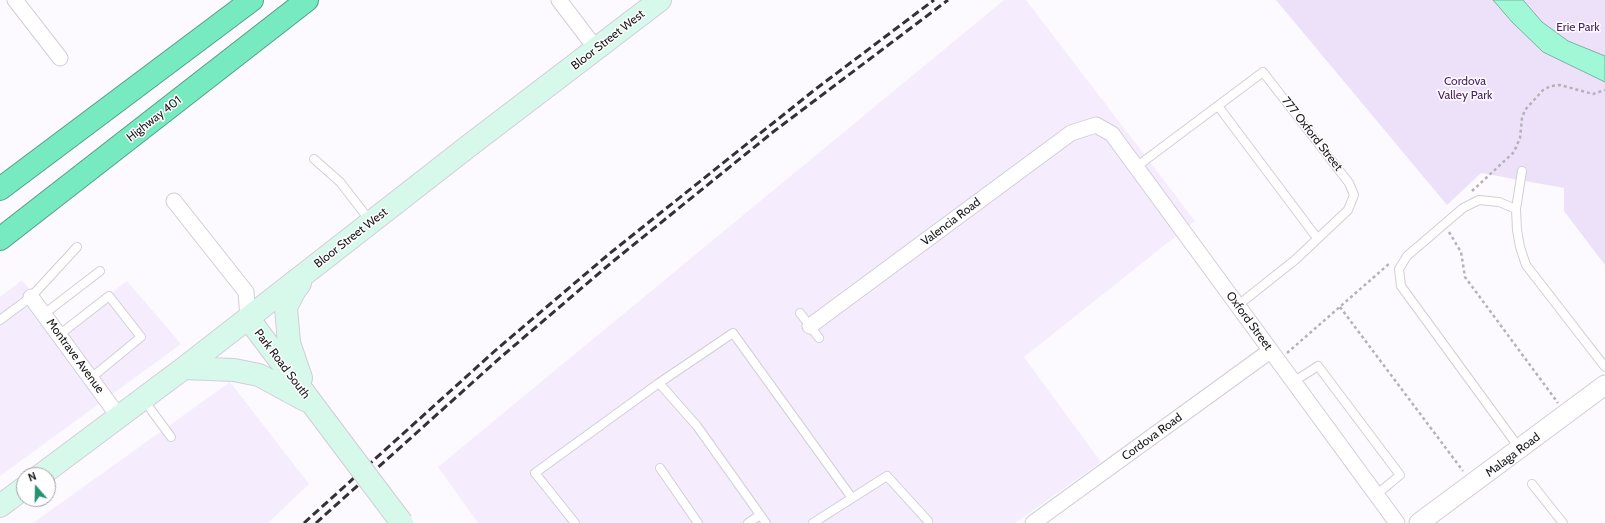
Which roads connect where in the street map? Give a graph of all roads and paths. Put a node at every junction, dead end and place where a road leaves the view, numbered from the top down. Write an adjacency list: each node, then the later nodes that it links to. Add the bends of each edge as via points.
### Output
1 (15, 0): 7 (street)
2 (252, 0): 13 (highway)
3 (307, 0): 19 (highway, Highway 401)
4 (559, 0): 6 (street)
5 (660, 0): 6 (main road, Bloor Street West)
6 (597, 50): 16 (main road, Bloor Street West)
7 (60, 58)
8 (1218, 106): 11 (lane, 777 Oxford Street); 18 (lane); 18 (lane, 777 Oxford Street, via 1263,72 1349,183 1354,195 1348,210)
9 (1096, 125): 11 (street, Oxford Street, via 1112,134); 30 (street, Valencia Road, via 1071,133)
10 (314, 159): 16 (lane, via 340,182)
11 (1136, 167): 24 (street, Oxford Street)
12 (1522, 171): 15 (lane)
13 (0, 189)
14 (174, 201): 28 (street, Park Road South, via 246,292)
15 (1516, 209): 17 (lane, via 1499,202 1479,200 1463,208); 34 (lane, via 1520,248 1526,265)
16 (372, 222): 22 (main road, Bloor Street West)
17 (1444, 224): 41 (path, via 1462,252 1465,277); 44 (lane, via 1407,256 1399,269 1401,286)
18 (1317, 238): 24 (lane, 777 Oxford Street, via 1295,260)
19 (0, 239)
20 (77, 247): 23 (lane)
21 (100, 271): 27 (lane)
22 (309, 272): 28 (main road, Bloor Street West); 40 (main road, via 286,307 289,343 296,368)
23 (30, 297): 27 (street, Montrave Avenue); 29 (lane)
24 (1237, 306): 32 (street, Oxford Street)
25 (1340, 307): 47 (path)
26 (800, 313): 30 (lane)
27 (44, 314): 31 (street, Montrave Avenue)
28 (248, 318): 33 (main road, Bloor Street West); 40 (main road, Park Road South)
29 (0, 320)
30 (814, 332)
31 (59, 335): 35 (street, Montrave Avenue); 35 (lane, via 108,296 141,337)
32 (1270, 351): 36 (street, Oxford Street); 61 (street, Cordova Road)
33 (184, 368): 39 (main road, Bloor Street West); 40 (main road, via 234,370 259,375)
34 (1605, 368)
35 (91, 378): 42 (street, Montrave Avenue)
36 (1293, 382): 50 (street, Oxford Street); 50 (lane, via 1318,366 1396,469 1400,475)
37 (659, 383): 51 (lane, via 733,333); 53 (lane, via 697,426); 56 (lane, via 535,473)
38 (1605, 385): 41 (street, Malaga Road)
39 (143, 399): 42 (main road, Bloor Street West); 43 (lane)
40 (312, 403): 55 (main road, Park Road South, bridge)
41 (1567, 414): 44 (street, Malaga Road)
42 (119, 416): 45 (main road, Bloor Street West)
43 (171, 437)
44 (1520, 450): 47 (street, Malaga Road)
45 (52, 467)
46 (660, 468): 57 (lane)
47 (1473, 484): 63 (street, Malaga Road)
48 (1532, 484): 64 (lane)
49 (16, 494): 52 (main road)
50 (1376, 495): 62 (street, Oxford Street)
51 (852, 498): 54 (lane, via 887,476); 60 (lane)
52 (0, 506)
53 (760, 515): 58 (lane); 59 (lane)
54 (928, 521)
55 (402, 523)
56 (575, 523)
57 (698, 523)
58 (748, 523)
59 (766, 523)
60 (813, 523)
61 (1033, 523)
62 (1397, 523)
63 (1420, 523)
64 (1564, 523)

